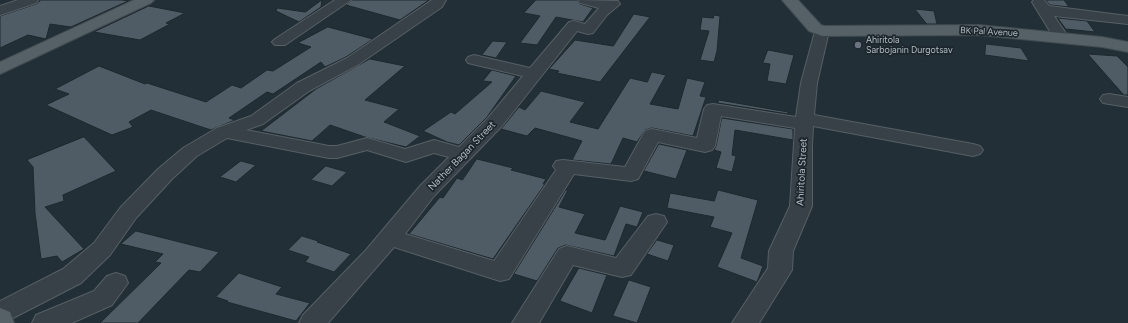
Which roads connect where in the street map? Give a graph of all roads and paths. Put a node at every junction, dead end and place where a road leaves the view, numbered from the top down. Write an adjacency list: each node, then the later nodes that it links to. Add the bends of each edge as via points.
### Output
1 (31, 0): 8 (street)
2 (146, 0): 15 (main road)
3 (344, 0): 12 (street)
4 (439, 0): 20 (street, via 437,4 353,61 303,87 257,120)
5 (585, 0): 16 (street, Nather Bagan Street, via 612,5 602,12 588,30 574,25)
6 (790, 0): 10 (main road, via 815,28)
7 (1040, 5): 9 (street); 11 (street)
8 (0, 11)
9 (1128, 20)
10 (822, 32): 11 (main road, BK Pal Avenue, via 979,30); 19 (street, Ahiritola Street, via 809,82)
11 (1061, 38): 13 (main road, BK Pal Avenue)
12 (280, 42)
13 (1128, 47)
14 (474, 60): 16 (street)
15 (4, 64)
16 (534, 74): 22 (street, Nather Bagan Street, via 495,122)
17 (1109, 99): 18 (street)
18 (1128, 102)
19 (805, 122): 21 (street); 24 (street, via 713,109 705,146 652,135 631,174 563,169 500,272); 30 (street, Ahiritola Street, via 801,206 781,251 780,270)
20 (224, 132): 22 (street, via 329,152 367,144 406,156 434,146); 26 (street, via 190,152 165,174 128,213 102,249 72,276)
21 (973, 150)
22 (463, 155): 24 (street, Nather Bagan Street, via 427,191)
23 (656, 222): 29 (street, via 622,268 567,255)
24 (389, 238): 28 (street, Nather Bagan Street)
25 (116, 283): 27 (street, via 103,298)
26 (0, 312)
27 (45, 323)
28 (312, 323)
29 (525, 323)
30 (745, 323)

